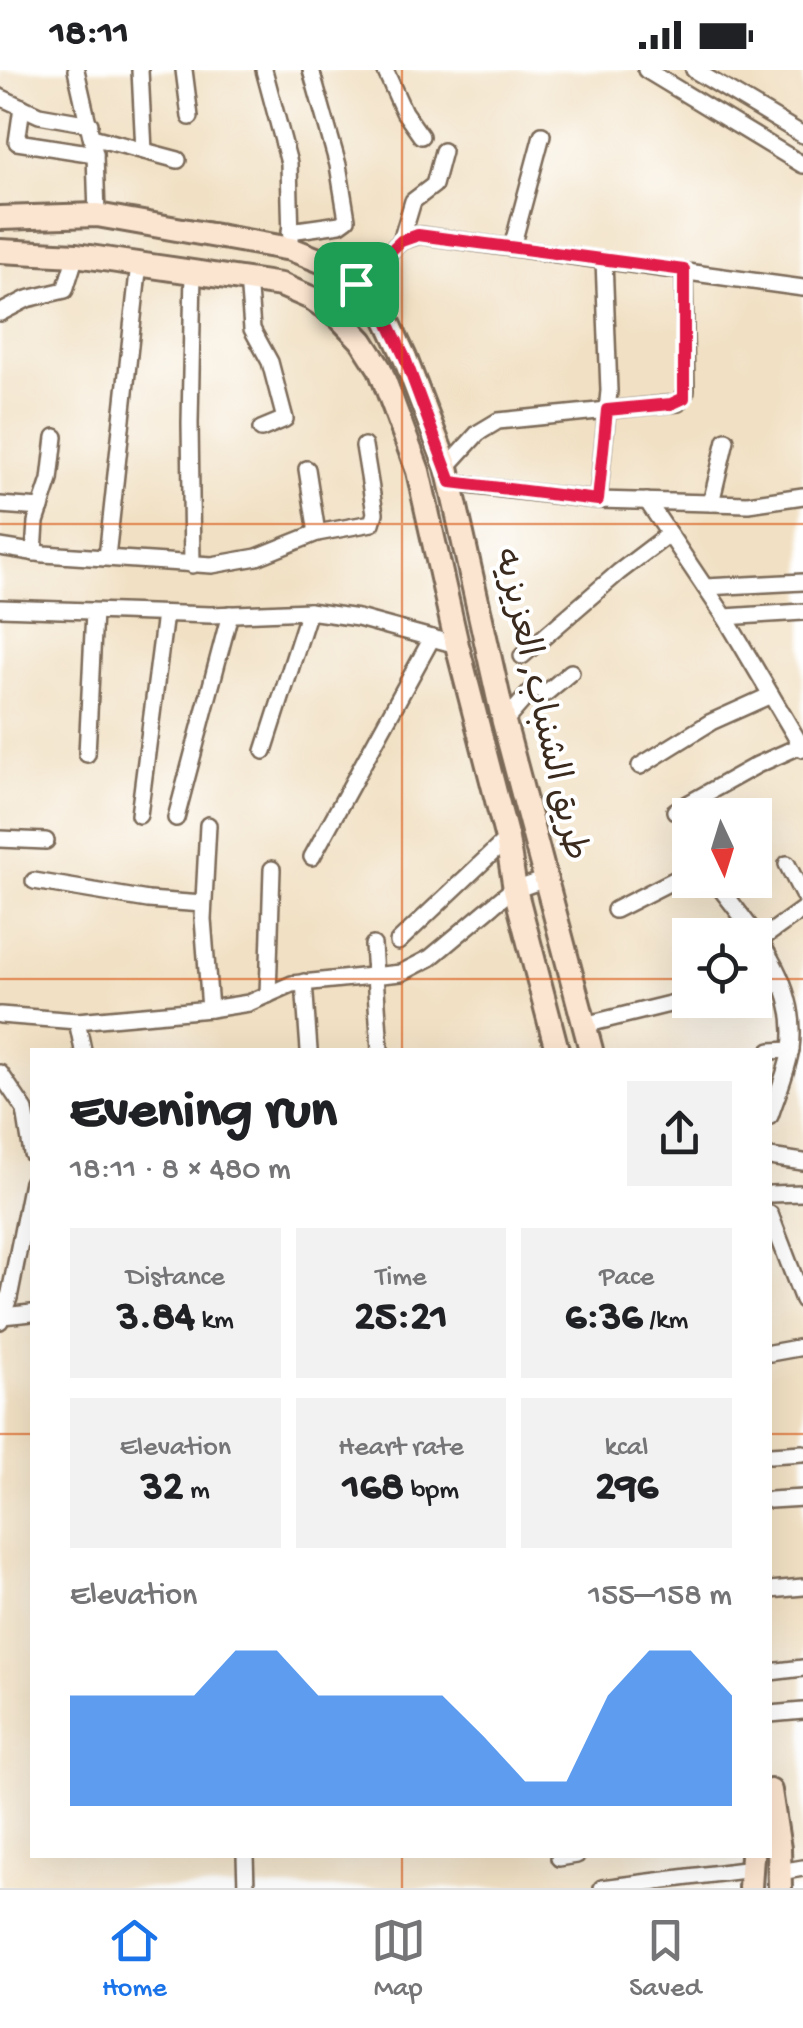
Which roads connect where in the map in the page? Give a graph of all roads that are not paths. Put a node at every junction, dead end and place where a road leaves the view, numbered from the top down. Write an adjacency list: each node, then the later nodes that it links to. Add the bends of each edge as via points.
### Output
1 (76, 70): 13 (street)
2 (140, 70): 18 (street)
3 (184, 70): 12 (street)
4 (264, 70): 25 (street, via 289,163)
5 (311, 70): 25 (street, via 347,219)
6 (385, 70): 17 (street)
7 (646, 70): 14 (street)
8 (694, 70): 11 (street)
9 (0, 97): 10 (street)
10 (22, 107): 13 (street); 20 (street, via 18,143)
11 (766, 114): 14 (street); 16 (street)
12 (190, 117)
13 (91, 130): 18 (street); 20 (street)
14 (751, 134): 22 (street)
15 (542, 135): 27 (street)
16 (803, 135)
17 (421, 136)
18 (144, 151): 21 (street)
19 (443, 151): 26 (street, via 434,186 413,200)
20 (95, 154): 23 (street)
21 (178, 160)
22 (803, 165)
23 (97, 215): 24 (street, طريق الشنباب, العزيزيه); 25 (street, طريق الشنباب, العزيزيه)
24 (0, 218)
25 (291, 240): 35 (street, طريق الشنباب, العزيزيه)
26 (401, 241): 27 (street, via 418,235); 35 (street)
27 (512, 248): 30 (street)
28 (0, 251): 29 (street, طريق الشنباب, العزيزيه)
29 (76, 255): 31 (street, طريق الشنباب, العزيزيه); 37 (street, via 65,290)
30 (604, 260): 32 (street); 38 (street)
31 (139, 263): 33 (street, طريق الشنباب, العزيزيه); 55 (street)
32 (684, 270): 36 (street); 38 (street, via 684,398)
33 (193, 271): 34 (street, طريق الشنباب, العزيزيه); 56 (street)
34 (248, 278): 39 (street, via 252,329 270,362 286,419); 67 (street, طريق الشنباب, العزيزيه, via 311,298 350,329 380,369 418,471)
35 (356, 284): 44 (street, طريق الشنباب, العزيزيه, via 386,318)
36 (803, 288)
37 (0, 313)
38 (607, 410): 44 (street, via 498,420 478,433); 46 (street)
39 (261, 429)
40 (55, 436): 50 (street)
41 (726, 440): 48 (street)
42 (364, 446): 51 (street, via 374,518)
43 (307, 469): 51 (street)
44 (449, 475): 46 (street); 71 (street, طريق الشنباب, العزيزيه)
45 (803, 496): 48 (street)
46 (598, 500): 47 (street)
47 (648, 501): 48 (street); 52 (street)
48 (711, 503)
49 (0, 505): 50 (street)
50 (41, 508): 54 (street)
51 (317, 533): 56 (street, via 257,557)
52 (670, 534): 58 (street); 68 (street)
53 (0, 547): 54 (street)
54 (34, 553): 55 (street)
55 (108, 557): 56 (street)
56 (192, 565)
57 (803, 582): 58 (street)
58 (705, 587): 65 (street)
59 (0, 608): 61 (street)
60 (309, 611): 64 (street); 66 (street); 73 (street)
61 (94, 612): 63 (street); 74 (street)
62 (803, 612): 65 (street)
63 (166, 614): 64 (street); 77 (street)
64 (230, 614): 78 (street)
65 (725, 617): 70 (street)
66 (432, 638): 67 (street); 83 (street)
67 (457, 645): 81 (street, طريق الشنباب, العزيزيه)
68 (522, 656)
69 (572, 672): 71 (street, via 546,693 534,688)
70 (771, 695): 72 (street); 75 (street)
71 (504, 722): 87 (street, طريق الشنباب, العزيزيه)
72 (802, 747): 76 (street)
73 (264, 751)
74 (87, 754)
75 (640, 766)
76 (698, 798)
77 (140, 815)
78 (176, 818)
79 (208, 825): 92 (street)
80 (0, 839): 82 (street)
81 (507, 840): 89 (street, طريق الشنباب, العزيزيه); 97 (street)
82 (46, 842)
83 (312, 856)
84 (787, 864): 90 (street)
85 (272, 869): 106 (street)
86 (34, 880): 92 (street)
87 (543, 880): 89 (street); 99 (street, طريق الشنباب, العزيزيه)
88 (672, 881): 94 (street)
89 (515, 889): 100 (street, طريق الشنباب, العزيزيه); 102 (street, via 416,967)
90 (803, 896)
91 (728, 898): 95 (street)
92 (203, 904): 108 (street)
93 (803, 909): 96 (street)
94 (615, 910)
95 (743, 918)
96 (772, 931)
97 (398, 942)
98 (373, 944): 102 (street)
99 (562, 946): 100 (street); 112 (street, طريق الشنباب, العزيزيه)
100 (532, 954): 116 (street, طريق الشنباب, العزيزيه)
101 (772, 963): 104 (street)
102 (375, 976): 103 (street); 115 (street)
103 (304, 982): 106 (street); 114 (street)
104 (783, 984): 105 (street); 110 (street)
105 (772, 986)
106 (268, 994): 108 (street)
107 (672, 1003): 112 (street)
108 (210, 1009): 111 (street)
109 (0, 1014): 111 (street)
110 (797, 1019): 118 (street)
111 (77, 1021): 113 (street)
112 (584, 1024): 117 (street, طريق الشنباب, العزيزيه)
113 (83, 1048)
114 (309, 1048)
115 (380, 1048)
116 (557, 1048)
117 (590, 1048)
118 (794, 1055): 120 (street)
119 (0, 1073): 121 (street, via 25,1110)
120 (772, 1111)
121 (30, 1141)
122 (772, 1157): 123 (street)
123 (803, 1162)
124 (803, 1193): 125 (street)
125 (772, 1194)
126 (30, 1205): 132 (street)
127 (772, 1220): 129 (street)
128 (803, 1250): 129 (street)
129 (784, 1253): 130 (street)
130 (803, 1300)
131 (30, 1314): 132 (street)
132 (1, 1318)
133 (803, 1347): 134 (street)
134 (772, 1354)
135 (803, 1453): 136 (street)
136 (772, 1456)
137 (803, 1498): 138 (street)
138 (772, 1500)
139 (803, 1587): 140 (street)
140 (772, 1590)
141 (803, 1668): 142 (street)
142 (772, 1672)
143 (803, 1710): 144 (street)
144 (772, 1714)
145 (772, 1801): 148 (street)
146 (245, 1858): 149 (street)
147 (751, 1871): 150 (street)
148 (788, 1876)
149 (246, 1888)
150 (602, 1888)

